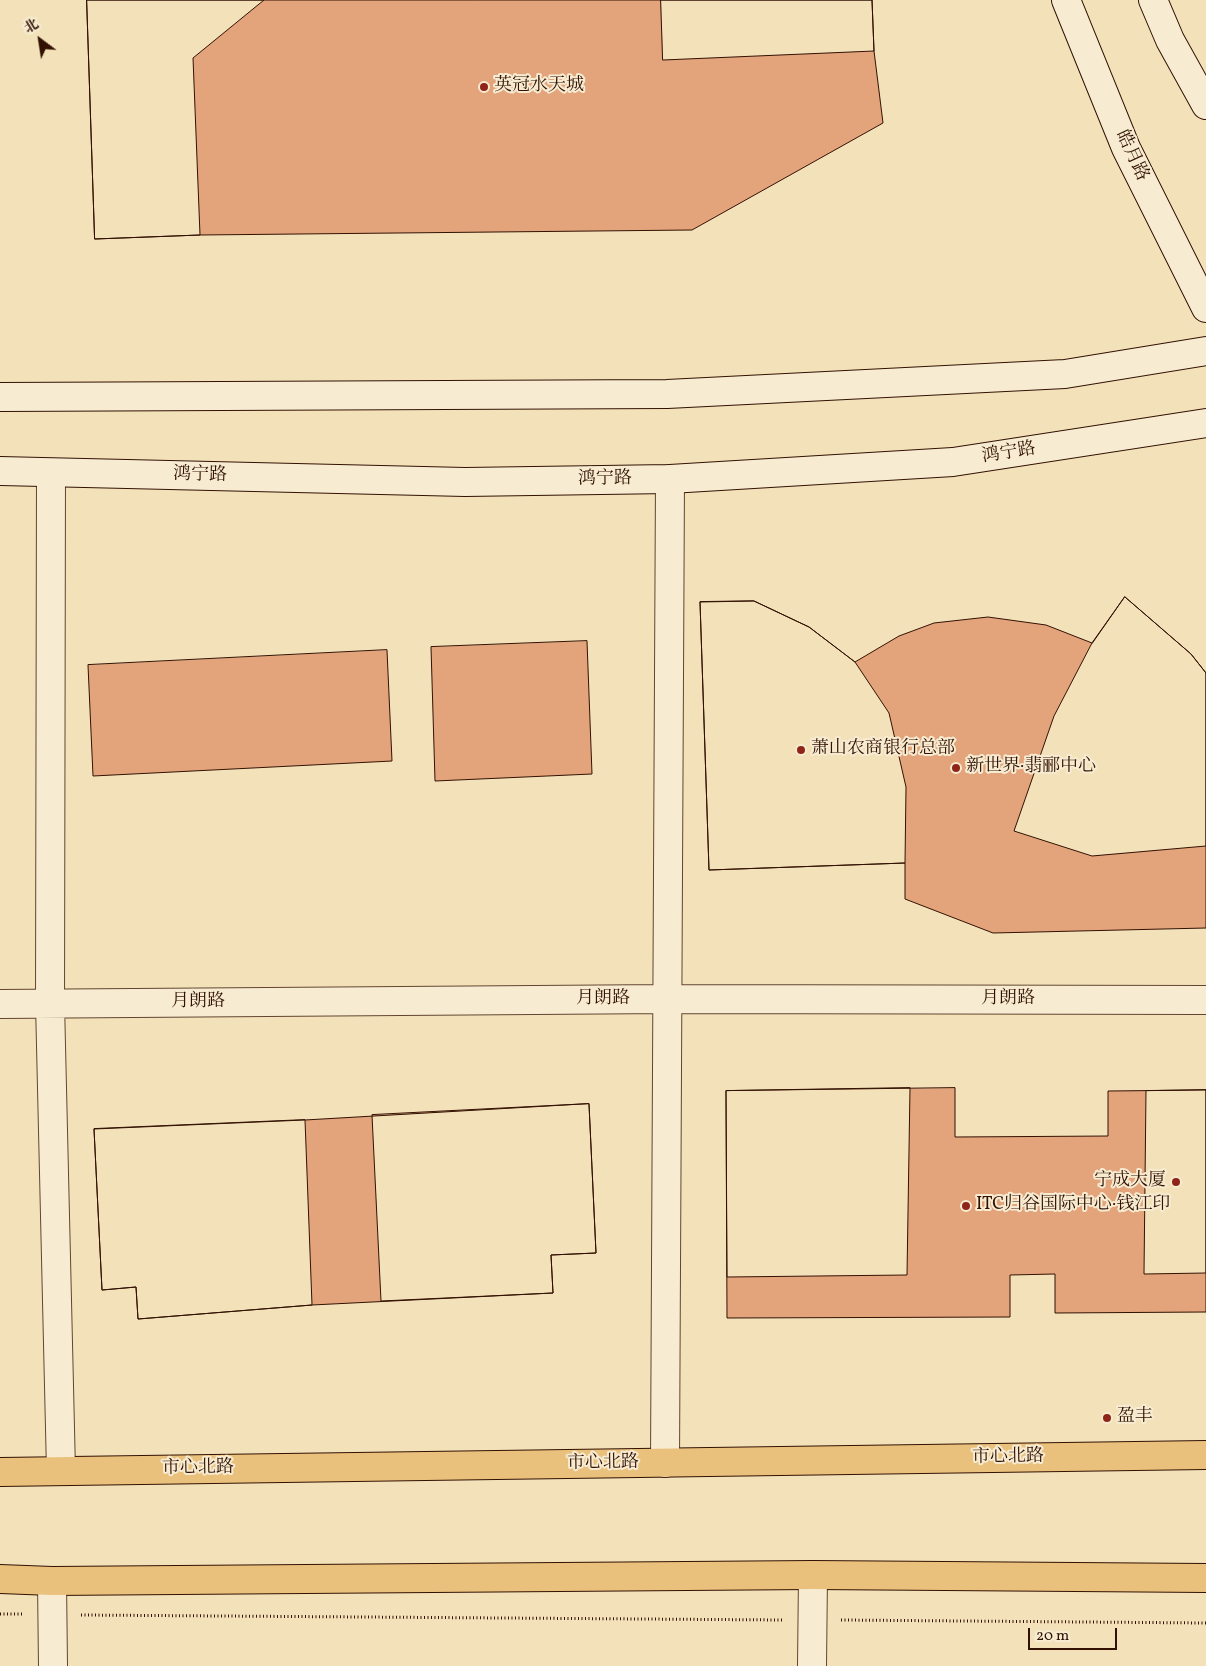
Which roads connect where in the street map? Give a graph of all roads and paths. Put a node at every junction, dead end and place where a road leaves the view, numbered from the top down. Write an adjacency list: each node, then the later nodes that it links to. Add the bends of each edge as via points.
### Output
1 (1066, 0): 4 (street, 皓月路, via 1126,148)
2 (1153, 0): 3 (street, via 1170,40)
3 (1206, 105)
4 (1206, 308)
5 (1206, 352): 6 (street, via 1066,374 667,394)
6 (0, 397)
7 (1206, 423): 10 (street, 鸿宁路, via 953,462)
8 (0, 471): 9 (street, 鸿宁路)
9 (51, 473): 10 (street, 鸿宁路, via 465,482); 14 (street)
10 (670, 479): 11 (street)
11 (668, 1000): 12 (street, 月朗路); 14 (street, 月朗路); 16 (street)
12 (1206, 1000)
13 (0, 1004): 14 (street, 月朗路)
14 (50, 1004): 17 (street)
15 (1206, 1455): 16 (main road, 市心北路)
16 (665, 1463): 17 (main road, 市心北路)
17 (61, 1471): 18 (main road, 市心北路)
18 (0, 1472)
19 (813, 1575): 20 (main road); 22 (main road); 25 (street)
20 (1206, 1578)
21 (0, 1579): 22 (main road)
22 (52, 1580): 24 (street)
23 (0, 1614): 24 (path)
24 (52, 1614): 25 (path); 27 (street)
25 (812, 1620): 26 (path); 28 (street)
26 (1206, 1623)
27 (53, 1666)
28 (812, 1666)

